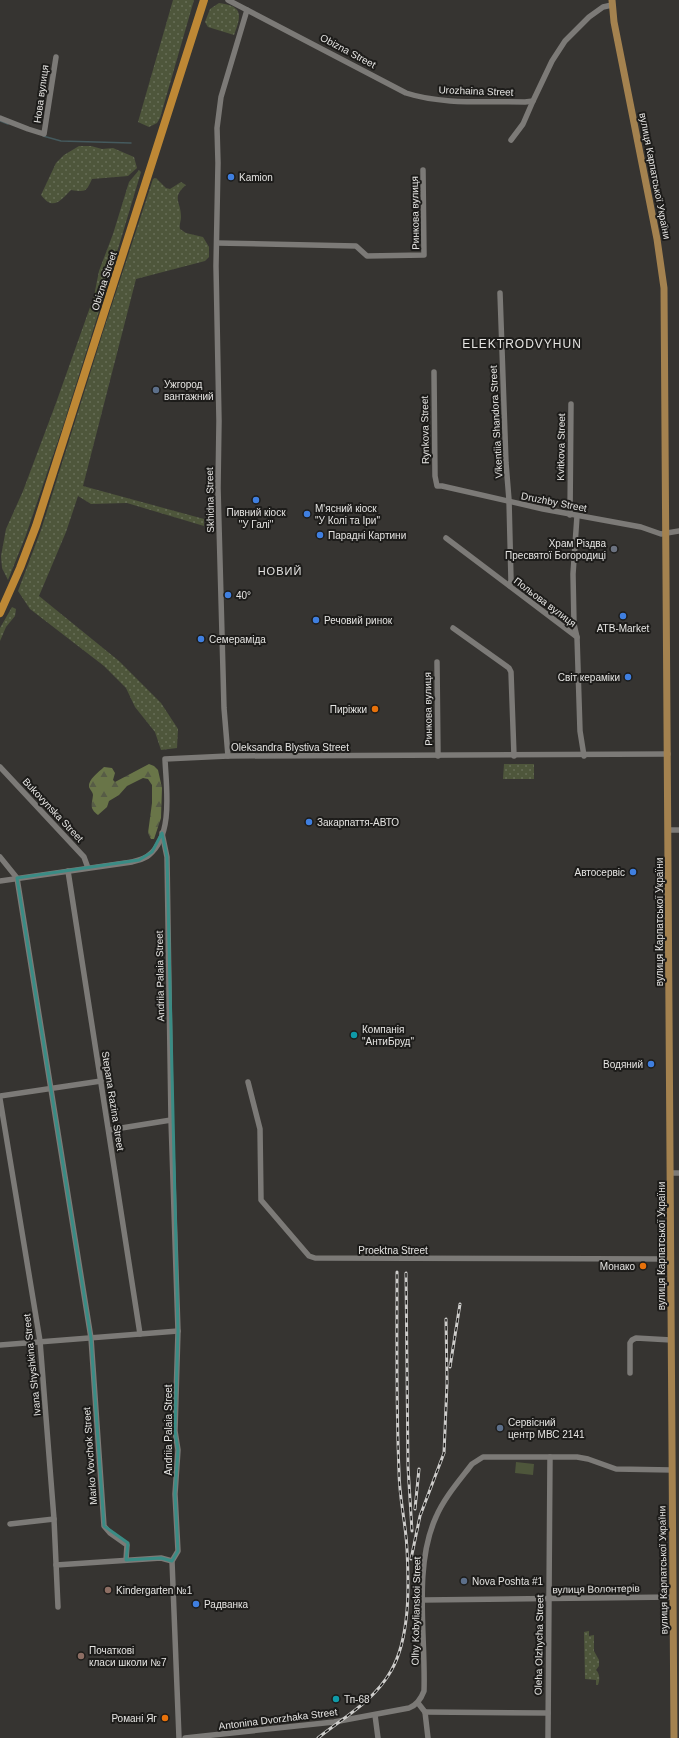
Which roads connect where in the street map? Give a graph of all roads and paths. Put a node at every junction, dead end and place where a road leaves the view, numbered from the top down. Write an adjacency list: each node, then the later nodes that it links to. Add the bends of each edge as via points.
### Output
1 (204, 0): 23 (highway, Obizna Street, via 45,499 20,568)
2 (228, 0): 4 (street, Obizna Street)
3 (613, 5): 7 (street, via 602,7 565,41 552,61); 20 (main road, вулиця Карпатської України, via 616,33 662,268 665,315)
4 (247, 10): 6 (street, Obizna Street, via 395,88); 11 (street, Skhidna Street, via 221,97 217,128)
5 (56, 57): 8 (street, Нова вулиця, via 44,134)
6 (418, 97): 7 (street, Urozhaina Street)
7 (533, 101): 9 (street, via 523,124)
8 (0, 118)
9 (511, 140)
10 (423, 170): 11 (street, Ринкова вулиця, via 424,255 367,256 356,246)
11 (217, 243): 28 (street, Skhidna Street, via 218,488 224,708)
12 (500, 293): 16 (street, Vikentiia Shandora Street)
13 (434, 372): 15 (street, Rynkova Street)
14 (571, 404): 17 (street, Kvitkova Street)
15 (437, 486): 16 (street, Druzhby Street)
16 (509, 502): 17 (street, Druzhby Street); 22 (street, Vikentiia Shandora Street)
17 (570, 515): 18 (street, Druzhby Street)
18 (577, 516): 20 (street, Druzhby Street); 25 (street, via 573,574 574,624)
19 (679, 531): 20 (street)
20 (666, 533): 27 (main road, вулиця Карпатської України)
21 (446, 538): 22 (street, Польова вулиця)
22 (510, 586): 25 (street, Польова вулиця)
23 (0, 613)
24 (453, 628): 30 (street, via 511,672)
25 (577, 637): 31 (street, Польова вулиця, via 580,731)
26 (437, 662): 29 (street, Ринкова вулиця)
27 (668, 754): 31 (street, Oleksandra Blystiva Street); 33 (main road, вулиця Карпатської України)
28 (228, 756): 29 (street, Oleksandra Blystiva Street); 35 (street, Oleksandra Blystiva Street, via 165,759 167,813)
29 (438, 756): 30 (street, Oleksandra Blystiva Street)
30 (514, 756): 31 (street, Oleksandra Blystiva Street)
31 (584, 756)
32 (0, 767): 37 (street, Bukovynska Street, via 84,857)
33 (668, 830): 34 (street); 48 (main road, вулиця Карпатської України)
34 (679, 830)
35 (162, 833): 37 (street, Oleksandra Blystiva Street, via 152,852 144,858); 46 (street, Andriia Palaia Street, via 167,857)
36 (0, 857): 39 (street)
37 (88, 868): 38 (street, Oleksandra Blystiva Street)
38 (68, 871): 39 (street, Oleksandra Blystiva Street); 41 (street, Stepana Razina Street)
39 (17, 878): 40 (street, Oleksandra Blystiva Street); 43 (street)
40 (0, 881)
41 (101, 1081): 43 (street); 47 (street, Stepana Razina Street)
42 (248, 1082): 50 (street, Proektna Street, via 260,1129 261,1200 309,1256 339,1259)
43 (50, 1089): 44 (street); 53 (street)
44 (0, 1096)
45 (0, 1100): 55 (street, Ivana Shyshkina Street)
46 (171, 1120): 47 (street); 51 (street, Andriia Palaia Street)
47 (109, 1130): 52 (street, Stepana Razina Street)
48 (670, 1173): 49 (street); 50 (main road, вулиця Карпатської України)
49 (679, 1173)
50 (671, 1259): 54 (main road, вулиця Карпатської України)
51 (178, 1331): 52 (street); 64 (street, Andriia Palaia Street, via 175,1431 178,1450 175,1494 178,1551)
52 (140, 1334): 53 (street)
53 (91, 1338): 55 (street); 63 (street, Marko Vovchok Street, via 104,1526 127,1545)
54 (671, 1340): 57 (street, via 632,1340); 58 (main road, вулиця Карпатської України)
55 (40, 1341): 56 (street); 61 (street, Ivana Shyshkina Street)
56 (0, 1345)
57 (630, 1373)
58 (675, 1455): 60 (main road, вулиця Карпатської України)
59 (550, 1457): 60 (street, Olhy Kobylianskoi Street, via 577,1457 616,1469); 67 (street, Oleha Olzhycha Street); 68 (street, Olhy Kobylianskoi Street, via 483,1457 472,1464 440,1509 428,1540)
60 (672, 1470): 66 (main road, вулиця Карпатської України)
61 (54, 1520): 62 (street); 65 (street, Ivana Shyshkina Street)
62 (10, 1524)
63 (126, 1560): 64 (street, via 161,1558); 65 (street)
64 (172, 1561): 75 (street, Andriia Palaia Street)
65 (56, 1565): 69 (street, Ivana Shyshkina Street)
66 (673, 1597): 67 (street, вулиця Волонтерів); 80 (main road, вулиця Карпатської України)
67 (549, 1598): 68 (street, вулиця Волонтерів); 72 (street, Oleha Olzhycha Street)
68 (423, 1600): 70 (street, Olhy Kobylianskoi Street, via 424,1691)
69 (58, 1607)
70 (418, 1702): 71 (street); 73 (street, Antonina Dvorzhaka Street, via 409,1708)
71 (425, 1712): 72 (street); 78 (street)
72 (548, 1713): 79 (street, Oleha Olzhycha Street)
73 (375, 1714): 74 (street, Antonina Dvorzhaka Street, via 334,1722); 77 (street)
74 (209, 1737): 76 (street, Antonina Dvorzhaka Street)
75 (179, 1738)
76 (185, 1738)
77 (378, 1738)
78 (428, 1738)
79 (548, 1738)
80 (674, 1738)

